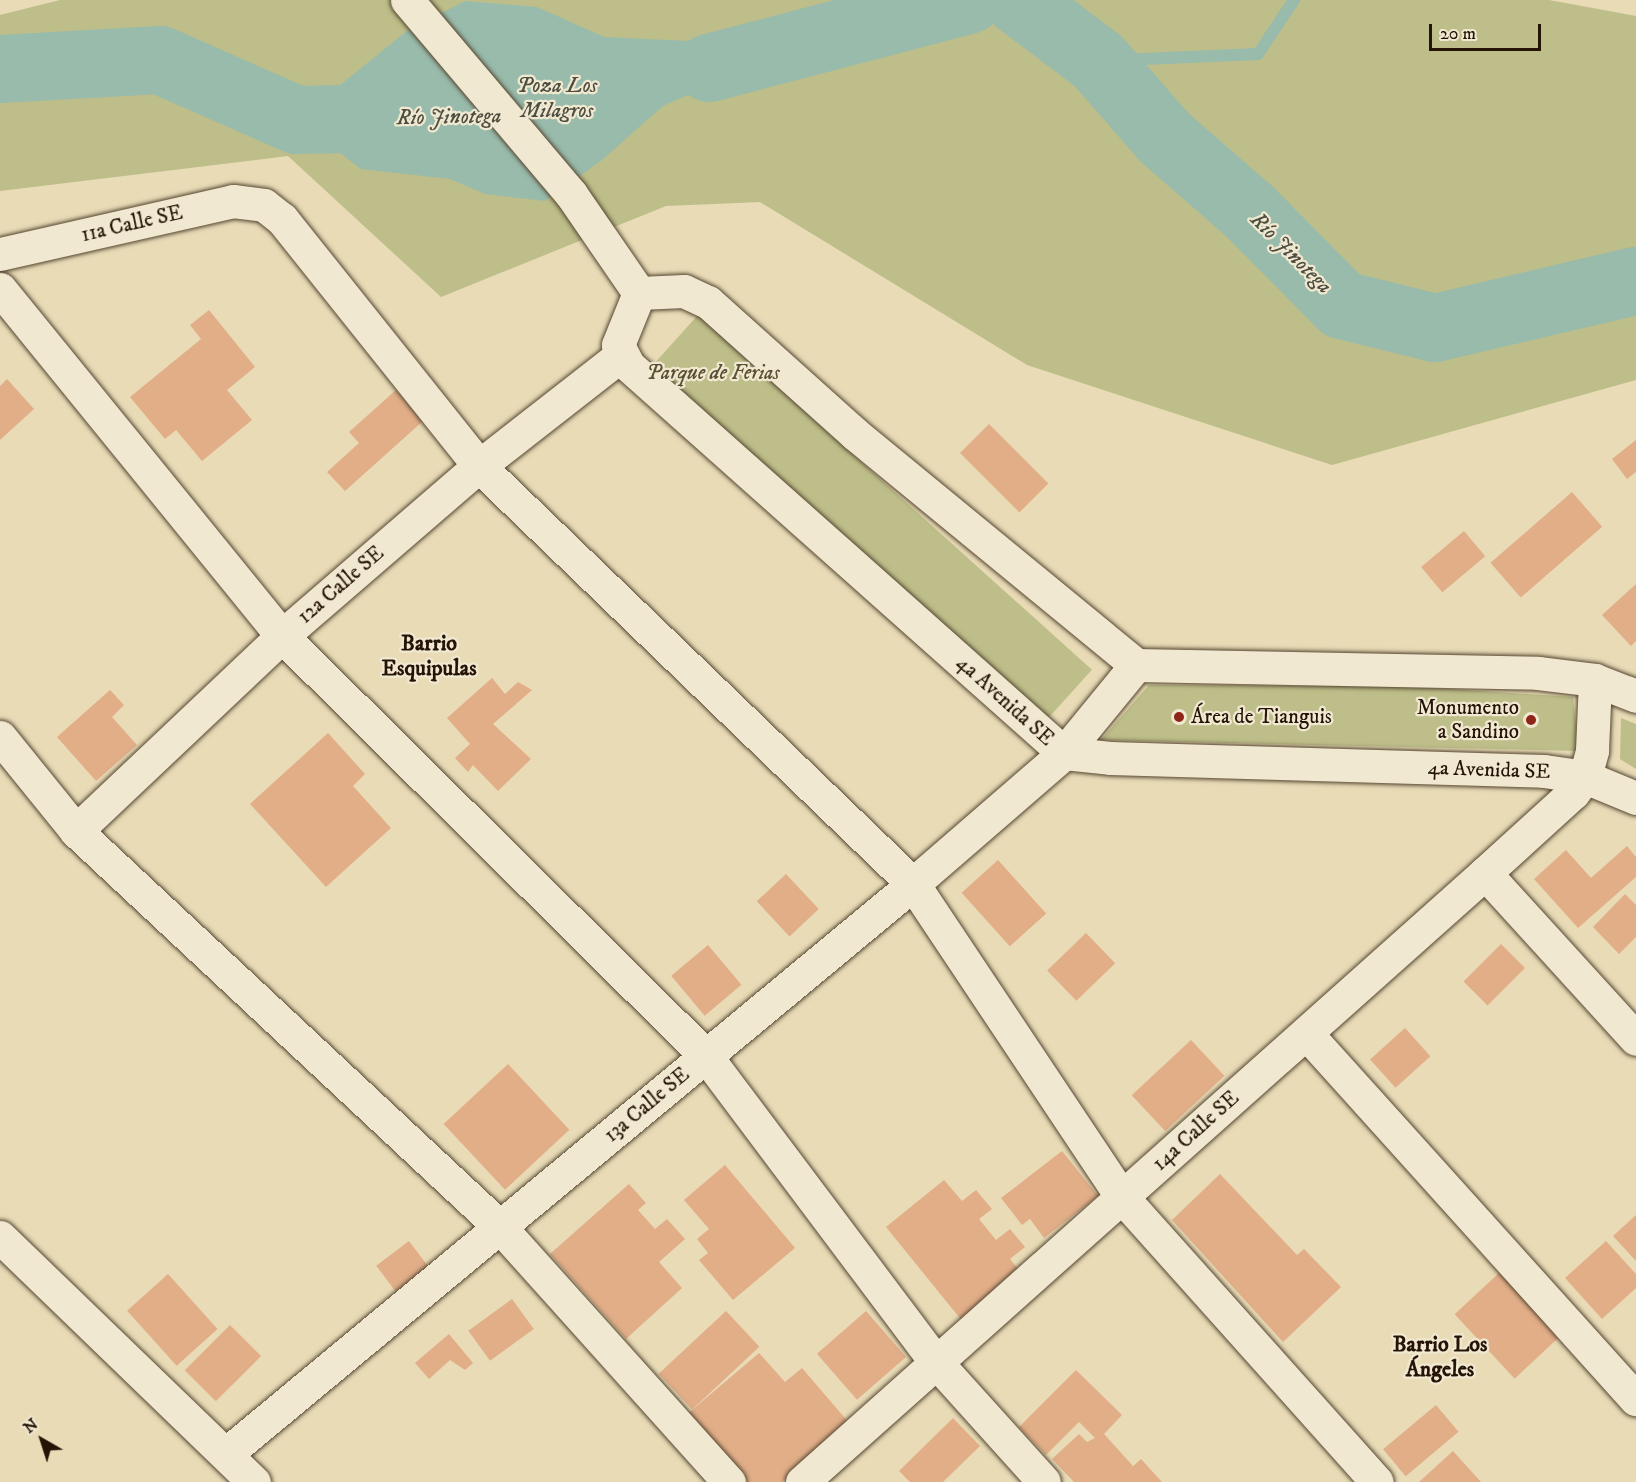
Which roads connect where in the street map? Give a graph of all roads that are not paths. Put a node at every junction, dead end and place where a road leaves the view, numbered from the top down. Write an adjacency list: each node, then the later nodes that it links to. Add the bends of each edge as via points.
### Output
1 (410, 4): 4 (street, via 571,194)
2 (0, 254): 6 (street, 11a Calle SE, via 232,201 264,205 282,219)
3 (0, 289): 7 (street)
4 (639, 293): 5 (street, via 618,345); 8 (street, via 684,291 708,302 864,442)
5 (621, 356): 6 (street, 12a Calle SE); 12 (street, 4a Avenida SE)
6 (479, 466): 7 (street, 12a Calle SE); 17 (street)
7 (282, 636): 15 (street, 12a Calle SE); 20 (street)
8 (1136, 665): 9 (street, via 1538,673); 12 (street, 13a Calle SE)
9 (1594, 680): 10 (street); 13 (street, via 1592,750)
10 (1636, 696)
11 (0, 736): 15 (street)
12 (1064, 753): 13 (street, 4a Avenida SE, via 1110,758 1544,771); 17 (street, 13a Calle SE)
13 (1585, 777): 14 (street, 4a Avenida SE); 16 (street, 14a Calle SE, via 1573,793)
14 (1636, 798)
15 (76, 831): 22 (street)
16 (1485, 873): 18 (street, 14a Calle SE); 19 (street)
17 (913, 884): 20 (street, 13a Calle SE); 21 (street)
18 (1306, 1033): 21 (street, 14a Calle SE); 25 (street)
19 (1636, 1039)
20 (706, 1056): 22 (street, 13a Calle SE); 24 (street)
21 (1122, 1197): 24 (street, 14a Calle SE); 31 (street)
22 (500, 1227): 26 (street, 13a Calle SE); 28 (street)
23 (0, 1237): 26 (street)
24 (936, 1362): 29 (street, 14a Calle SE); 30 (street)
25 (1636, 1399)
26 (227, 1454): 27 (street)
27 (254, 1482)
28 (729, 1482)
29 (802, 1482)
30 (1044, 1482)
31 (1377, 1482)

